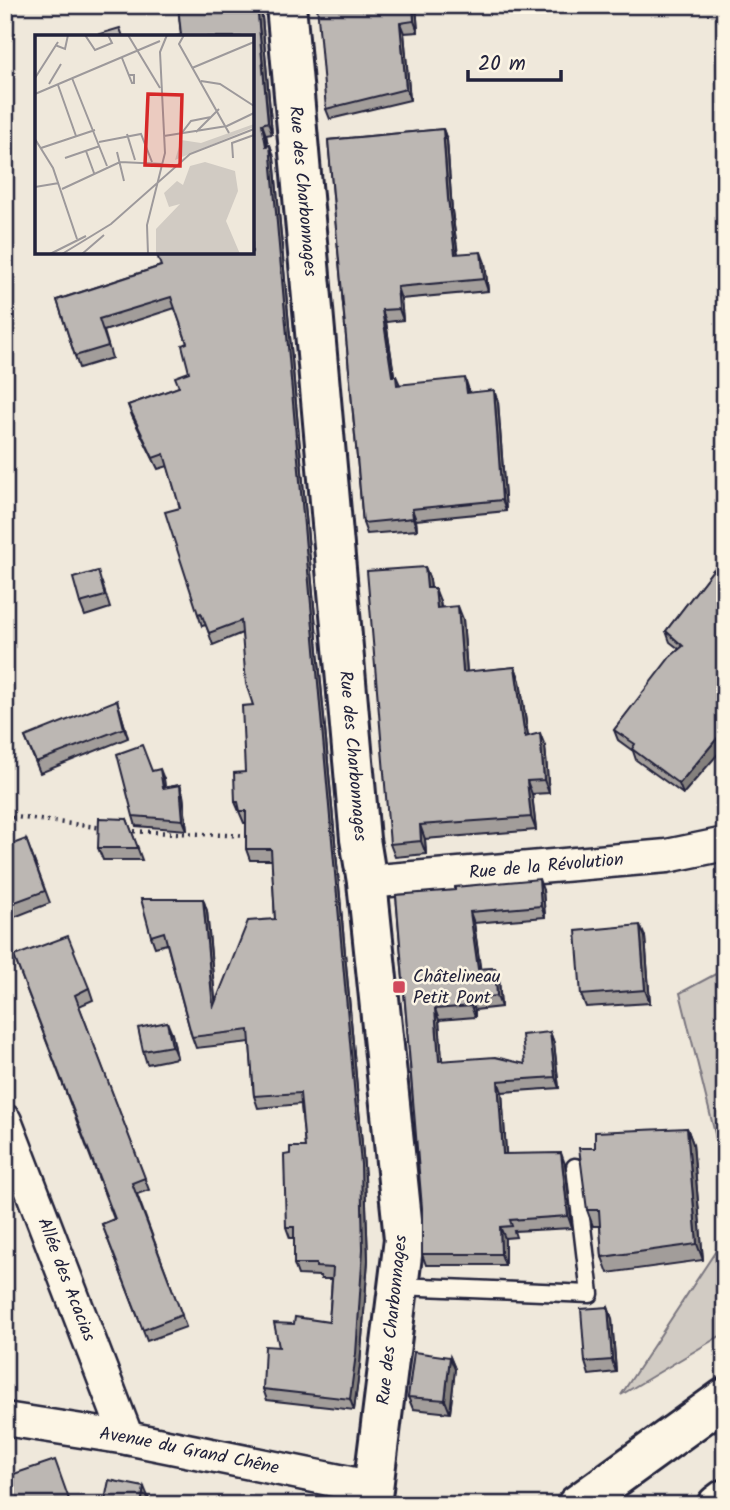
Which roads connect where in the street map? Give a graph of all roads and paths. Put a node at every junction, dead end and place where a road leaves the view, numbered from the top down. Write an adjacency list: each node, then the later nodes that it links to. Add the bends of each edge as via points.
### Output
1 (286, 5): 7 (main road, Rue des Charbonnages)
2 (5, 818): 3 (path)
3 (113, 829)
4 (126, 831): 5 (path)
5 (264, 836)
6 (723, 841): 7 (street, Rue de la Révolution, via 667,856)
7 (367, 882): 10 (main road, Rue des Charbonnages, via 404,1239)
8 (5, 1121): 13 (street, Allée des Acacias)
9 (575, 1167): 10 (lane, via 590,1294)
10 (398, 1286): 14 (main road, Rue des Charbonnages)
11 (725, 1398): 16 (main road)
12 (5, 1419): 13 (street, Avenue du Grand Chêne)
13 (127, 1438): 14 (street, Avenue du Grand Chêne)
14 (372, 1496)
15 (725, 1499): 17 (main road)
16 (577, 1505)
17 (717, 1505)

